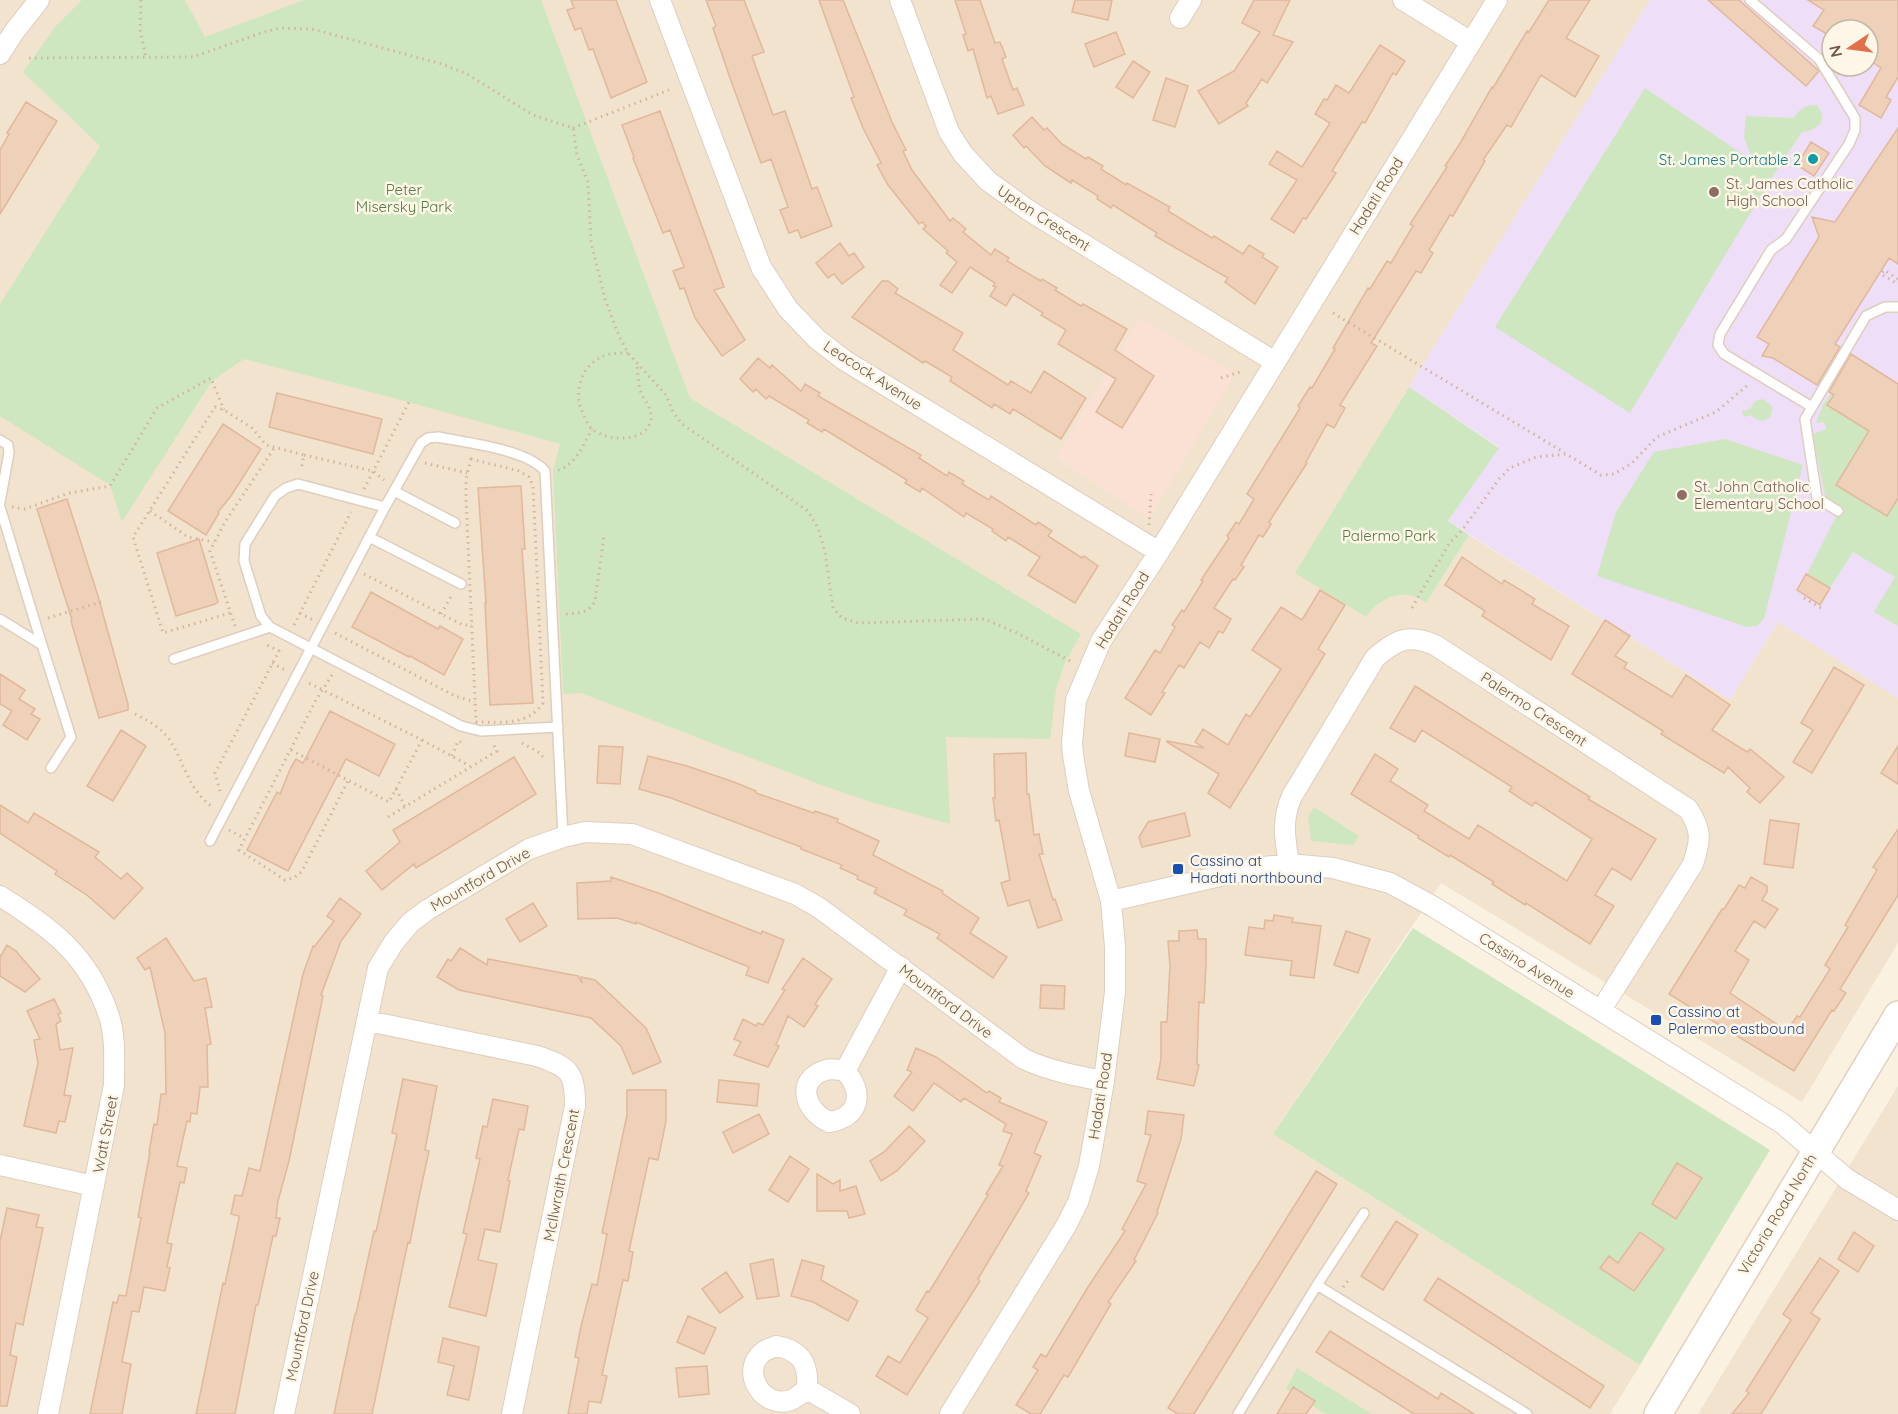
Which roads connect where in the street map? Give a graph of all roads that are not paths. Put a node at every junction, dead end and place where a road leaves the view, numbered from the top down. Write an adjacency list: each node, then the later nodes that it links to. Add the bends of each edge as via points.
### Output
1 (39, 0): 10 (street)
2 (660, 0): 21 (street, Leacock Avenue, via 762,267 788,309 844,360)
3 (900, 0): 12 (street, Upton Crescent, via 949,132 988,182)
4 (1191, 0): 8 (street)
5 (1403, 0): 9 (street)
6 (1497, 0): 9 (street, Hadati Road)
7 (1750, 0): 13 (lane, via 1819,59 1855,118 1856,130 1849,144 1786,239 1771,250 1720,334 1718,345 1724,354)
8 (1180, 18)
9 (1471, 42): 12 (street, Hadati Road)
10 (0, 54)
11 (1898, 307): 13 (lane, via 1885,307 1866,316)
12 (1275, 362): 21 (street, Hadati Road)
13 (1812, 407): 18 (lane, via 1805,419 1817,498)
14 (0, 440): 16 (lane, via 8,445 9,453)
15 (394, 491): 17 (lane); 19 (lane); 28 (lane, via 421,443 428,438 518,454 538,463 545,471)
16 (3, 505): 25 (lane)
17 (385, 507): 20 (lane); 24 (lane, via 298,484 275,496 245,544 244,561 261,616)
18 (1838, 511)
19 (455, 523)
20 (369, 537): 22 (lane); 26 (lane)
21 (1158, 552): 34 (street, Hadati Road, via 1101,641 1076,700 1072,743 1078,791)
22 (461, 584)
23 (0, 619): 25 (lane)
24 (270, 627): 26 (lane); 27 (lane)
25 (42, 645): 29 (lane, via 71,738)
26 (311, 649): 28 (lane, via 461,726 481,731); 31 (lane)
27 (174, 659)
28 (558, 727): 30 (lane)
29 (51, 768)
30 (563, 837): 35 (street, Mountford Drive, via 585,832 632,834 795,894); 38 (street, Mountford Drive, via 529,849 410,923 378,968)
31 (210, 840)
32 (1289, 864): 34 (street, Cassino Avenue, via 1255,868); 36 (street, Cassino Avenue, via 1333,868 1390,883); 36 (street, Palermo Crescent, via 1285,812 1375,658 1400,641 1418,638 1435,645 1688,809 1697,823 1700,843 1693,864)
33 (0, 896): 43 (street, Watt Street, via 42,922 75,953 89,972 109,1017 114,1085)
34 (1111, 901): 40 (street, Hadati Road, via 1115,992)
35 (901, 967): 39 (street); 40 (street, Mountford Drive, via 1024,1059 1068,1075)
36 (1601, 1010): 41 (street, Cassino Avenue, via 1783,1124)
37 (1898, 1015): 41 (main road, Victoria Road North)
38 (368, 1021): 49 (street, Mountford Drive); 50 (street, McIlwraith Crescent, via 537,1056 563,1065 575,1083 575,1106)
39 (845, 1071)
40 (1104, 1080): 52 (street, Hadati Road, via 1089,1166 1078,1202)
41 (1816, 1150): 44 (street, Cassino Avenue, via 1848,1179); 55 (main road, Victoria Road North)
42 (0, 1165): 43 (street)
43 (94, 1186): 48 (street, Watt Street)
44 (1898, 1210)
45 (1364, 1213): 46 (lane)
46 (1317, 1285): 53 (lane); 54 (lane)
47 (807, 1389): 51 (street)
48 (48, 1414)
49 (284, 1414)
50 (512, 1414)
51 (850, 1414)
52 (950, 1414)
53 (1238, 1414)
54 (1527, 1414)
55 (1658, 1414)

